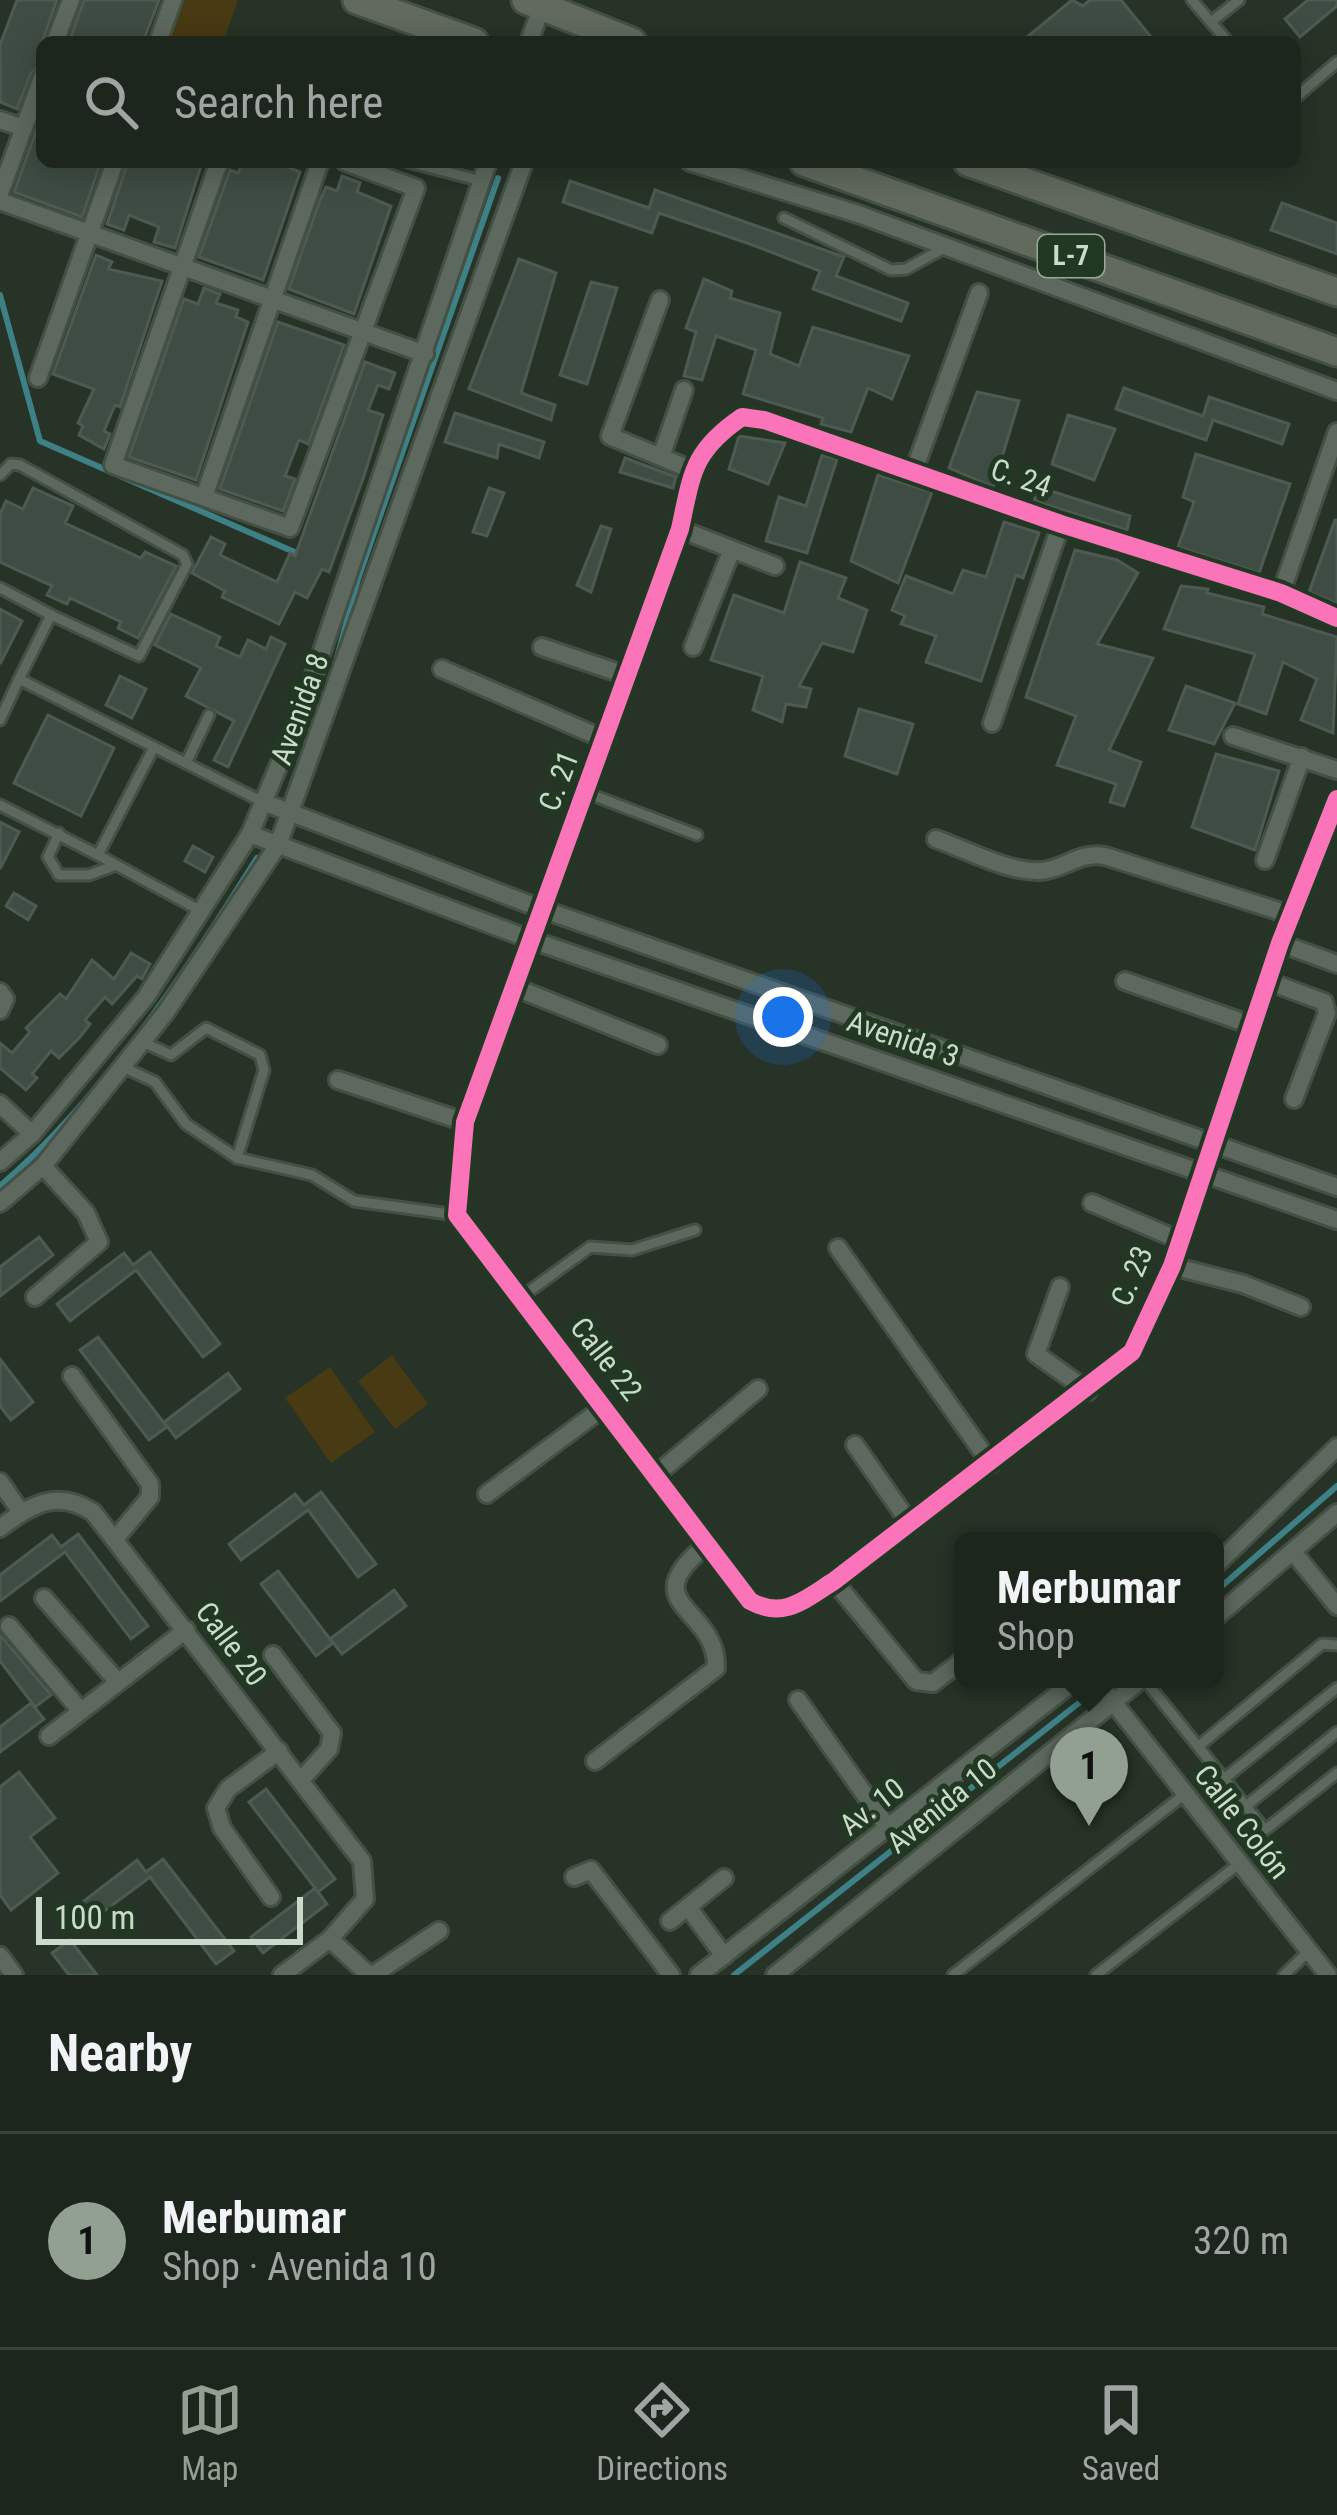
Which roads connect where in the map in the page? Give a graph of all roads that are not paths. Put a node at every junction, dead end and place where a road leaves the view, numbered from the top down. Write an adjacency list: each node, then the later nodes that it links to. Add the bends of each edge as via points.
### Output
1 (71, 0): 9 (street)
2 (173, 0): 10 (street)
3 (357, 0): 11 (main road)
4 (1192, 0): 7 (lane)
5 (1239, 0): 7 (lane)
6 (534, 3): 8 (main road); 12 (street)
7 (1211, 22): 13 (lane)
8 (573, 31)
9 (58, 36)
10 (160, 36)
11 (457, 36)
12 (530, 36)
13 (1223, 36)
14 (1337, 62): 15 (lane)
15 (1301, 93)
16 (36, 95): 18 (street)
17 (0, 120): 18 (street)
18 (24, 128): 30 (street)
19 (113, 168): 32 (street)
20 (217, 168): 34 (street)
21 (318, 168): 37 (street)
22 (361, 168): 39 (street, via 416,188)
23 (458, 168): 29 (lane)
24 (486, 168): 29 (street, Avenida 8)
25 (522, 168): 77 (street, Avenida 8)
26 (707, 168): 33 (street)
27 (821, 168): 40 (main road, L-7)
28 (985, 168): 35 (main road, L-7)
29 (482, 181): 41 (street, Avenida 8)
30 (0, 197): 32 (street)
31 (784, 218): 33 (lane, via 891,270)
32 (88, 235): 34 (street); 42 (street)
33 (946, 247): 44 (street)
34 (181, 269): 37 (street); 50 (street, via 113,465)
35 (1337, 292)
36 (979, 293): 48 (street)
37 (270, 300): 39 (street); 50 (street)
38 (660, 300): 46 (street, via 610,436)
39 (364, 334): 41 (street); 50 (street, via 290,528)
40 (1337, 352)
41 (425, 354): 75 (street, Avenida 8)
42 (38, 378)
43 (684, 390): 46 (street)
44 (1337, 391)
45 (1337, 432): 56 (street)
46 (661, 457): 47 (street)
47 (695, 464): 48 (street, C. 24, via 715,435 742,417); 52 (street, C. 21)
48 (913, 473): 51 (street, C. 24)
49 (0, 475): 57 (lane, via 20,465 187,564 140,656)
50 (204, 497)
51 (1061, 524): 56 (street, C. 24); 66 (street)
52 (680, 530): 53 (street); 62 (street, C. 21)
53 (731, 552): 54 (street); 60 (street)
54 (775, 566)
55 (0, 588): 57 (lane)
56 (1281, 592): 58 (street, C. 24)
57 (51, 615): 63 (lane)
58 (1337, 618)
59 (542, 647): 62 (street)
60 (693, 647)
61 (442, 669): 68 (street)
62 (628, 676): 68 (street, C. 21)
63 (20, 679): 65 (lane); 69 (lane)
64 (209, 715): 71 (lane)
65 (0, 721)
66 (992, 723)
67 (1232, 736): 70 (street)
68 (607, 740): 73 (street, C. 21)
69 (154, 747): 71 (lane); 83 (lane)
70 (1302, 758): 72 (street); 84 (street)
71 (186, 763): 75 (lane)
72 (1337, 770)
73 (587, 793): 80 (lane); 86 (street, C. 21)
74 (1337, 799): 88 (street, C. 23)
75 (263, 802): 77 (street, Avenida 3); 79 (street, Avenida 8)
76 (0, 805): 78 (lane)
77 (290, 816): 82 (street, Avenida 8); 86 (street, Avenida 3)
78 (59, 833): 83 (lane); 85 (lane, via 48,857 59,875)
79 (250, 834): 82 (street, Avenida 3); 87 (street, Avenida 8)
80 (697, 835)
81 (936, 839): 88 (street, via 1028,870 1106,856)
82 (278, 845): 89 (street, Avenida 3); 98 (street, Avenida 8)
83 (98, 855): 85 (lane)
84 (1264, 860)
85 (116, 865): 87 (lane)
86 (539, 908): 89 (street, C. 21); 108 (street, Avenida 3)
87 (201, 911): 107 (street, Avenida 8, via 146,997)
88 (1291, 915): 90 (street, C. 23)
89 (529, 939): 94 (street, C. 21); 112 (street, Avenida 3)
90 (1280, 944): 91 (street); 93 (street, C. 23)
91 (1337, 964)
92 (1125, 981): 97 (street)
93 (1267, 981): 97 (street, C. 23); 104 (street, via 1324,1001 1327,1013)
94 (514, 987): 99 (street); 106 (street, C. 21)
95 (0, 992): 96 (street)
96 (0, 1010)
97 (1254, 1026): 108 (street, C. 23)
98 (142, 1042): 100 (lane); 101 (street, Avenida 8)
99 (658, 1045)
100 (166, 1054): 102 (lane); 109 (lane, via 206,1028 260,1054 264,1070)
101 (122, 1067): 102 (lane); 111 (street, Avenida 8)
102 (149, 1079): 109 (lane, via 186,1124)
103 (338, 1080): 106 (street)
104 (1294, 1099)
105 (0, 1104): 107 (street)
106 (465, 1122): 116 (street)
107 (32, 1134): 110 (street, Avenida 8)
108 (1214, 1142): 112 (street, C. 23); 113 (street, Avenida 3)
109 (237, 1158): 116 (lane, via 313,1175 354,1202)
110 (0, 1162)
111 (43, 1166): 114 (street, Avenida 8); 123 (street, via 86,1213 99,1242)
112 (1204, 1172): 117 (street, Avenida 3); 119 (street, C. 23)
113 (1337, 1187)
114 (0, 1203)
115 (1092, 1203): 119 (street)
116 (457, 1215): 124 (street, Calle 22)
117 (1337, 1220)
118 (695, 1230): 124 (lane, via 632,1250 590,1247)
119 (1179, 1240): 121 (street, C. 23)
120 (838, 1248): 132 (street)
121 (1172, 1266): 125 (street); 128 (street, C. 23, via 1132,1352)
122 (1060, 1287): 128 (street, via 1036,1354)
123 (35, 1297)
124 (520, 1298): 129 (street, Calle 22)
125 (1301, 1307)
126 (72, 1376): 140 (street, via 150,1484 150,1497)
127 (758, 1389): 133 (street)
128 (1088, 1391): 132 (street, C. 23)
129 (604, 1407): 133 (street, Calle 22); 135 (street)
130 (855, 1445): 138 (street)
131 (1337, 1447): 143 (street)
132 (991, 1464): 138 (street, C. 23)
133 (658, 1473): 141 (street, Calle 22)
134 (0, 1482): 136 (street)
135 (487, 1494)
136 (28, 1508): 139 (street); 140 (street, Calle 20, via 74,1500)
137 (1337, 1513): 142 (street)
138 (911, 1525): 144 (street, C. 23)
139 (0, 1528)
140 (116, 1538): 150 (street, Calle 20)
141 (709, 1543): 147 (street, Calle 22, via 750,1601); 167 (street, via 674,1580 716,1653 716,1668)
142 (1294, 1552): 146 (street); 148 (street)
143 (1224, 1557)
144 (834, 1581): 147 (street, C. 23, via 790,1609); 153 (street, via 916,1681 933,1683)
145 (44, 1598): 154 (street)
146 (1337, 1606)
147 (767, 1610)
148 (1224, 1610)
149 (9, 1626): 162 (street)
150 (186, 1630): 154 (street); 166 (street, Calle 20)
151 (1337, 1645): 165 (lane, via 1322,1644)
152 (273, 1654): 170 (street, via 332,1732)
153 (954, 1667)
154 (118, 1681): 162 (street)
155 (1066, 1688): 173 (street, Av. 10)
156 (1102, 1688): 161 (street, Calle Colón)
157 (1132, 1688): 161 (street, Avenida 10)
158 (1151, 1688): 165 (lane)
159 (1337, 1688): 169 (lane)
160 (798, 1700): 173 (street)
161 (1114, 1703): 171 (street, Calle Colón); 190 (street, Avenida 10)
162 (80, 1710): 164 (street)
163 (1337, 1732): 172 (lane)
164 (49, 1736)
165 (1200, 1745): 169 (lane)
166 (279, 1751): 170 (street, Calle 20); 177 (street, via 228,1789 216,1808)
167 (595, 1761)
168 (1337, 1773): 172 (lane, via 1268,1830)
169 (1225, 1778): 172 (lane)
170 (301, 1780): 181 (street, Calle 20, via 362,1861 365,1899)
171 (1185, 1793): 174 (street, Calle Colón); 191 (lane)
172 (1246, 1806)
173 (889, 1829): 184 (street, Av. 10)
174 (1240, 1863): 182 (street, Calle Colón); 192 (lane)
175 (574, 1877): 188 (street, via 591,1870)
176 (724, 1878): 178 (street)
177 (271, 1897)
178 (688, 1907): 179 (street); 184 (street)
179 (670, 1921)
180 (439, 1931): 187 (street)
181 (330, 1939): 186 (street); 187 (street)
182 (1310, 1951): 193 (lane); 194 (street, Calle Colón)
183 (0, 1956): 185 (street)
184 (724, 1956): 189 (street, Av. 10)
185 (14, 1975)
186 (282, 1975)
187 (371, 1975)
188 (671, 1975)
189 (699, 1975)
190 (775, 1975)
191 (953, 1975)
192 (1096, 1975)
193 (1284, 1975)
194 (1328, 1975)

